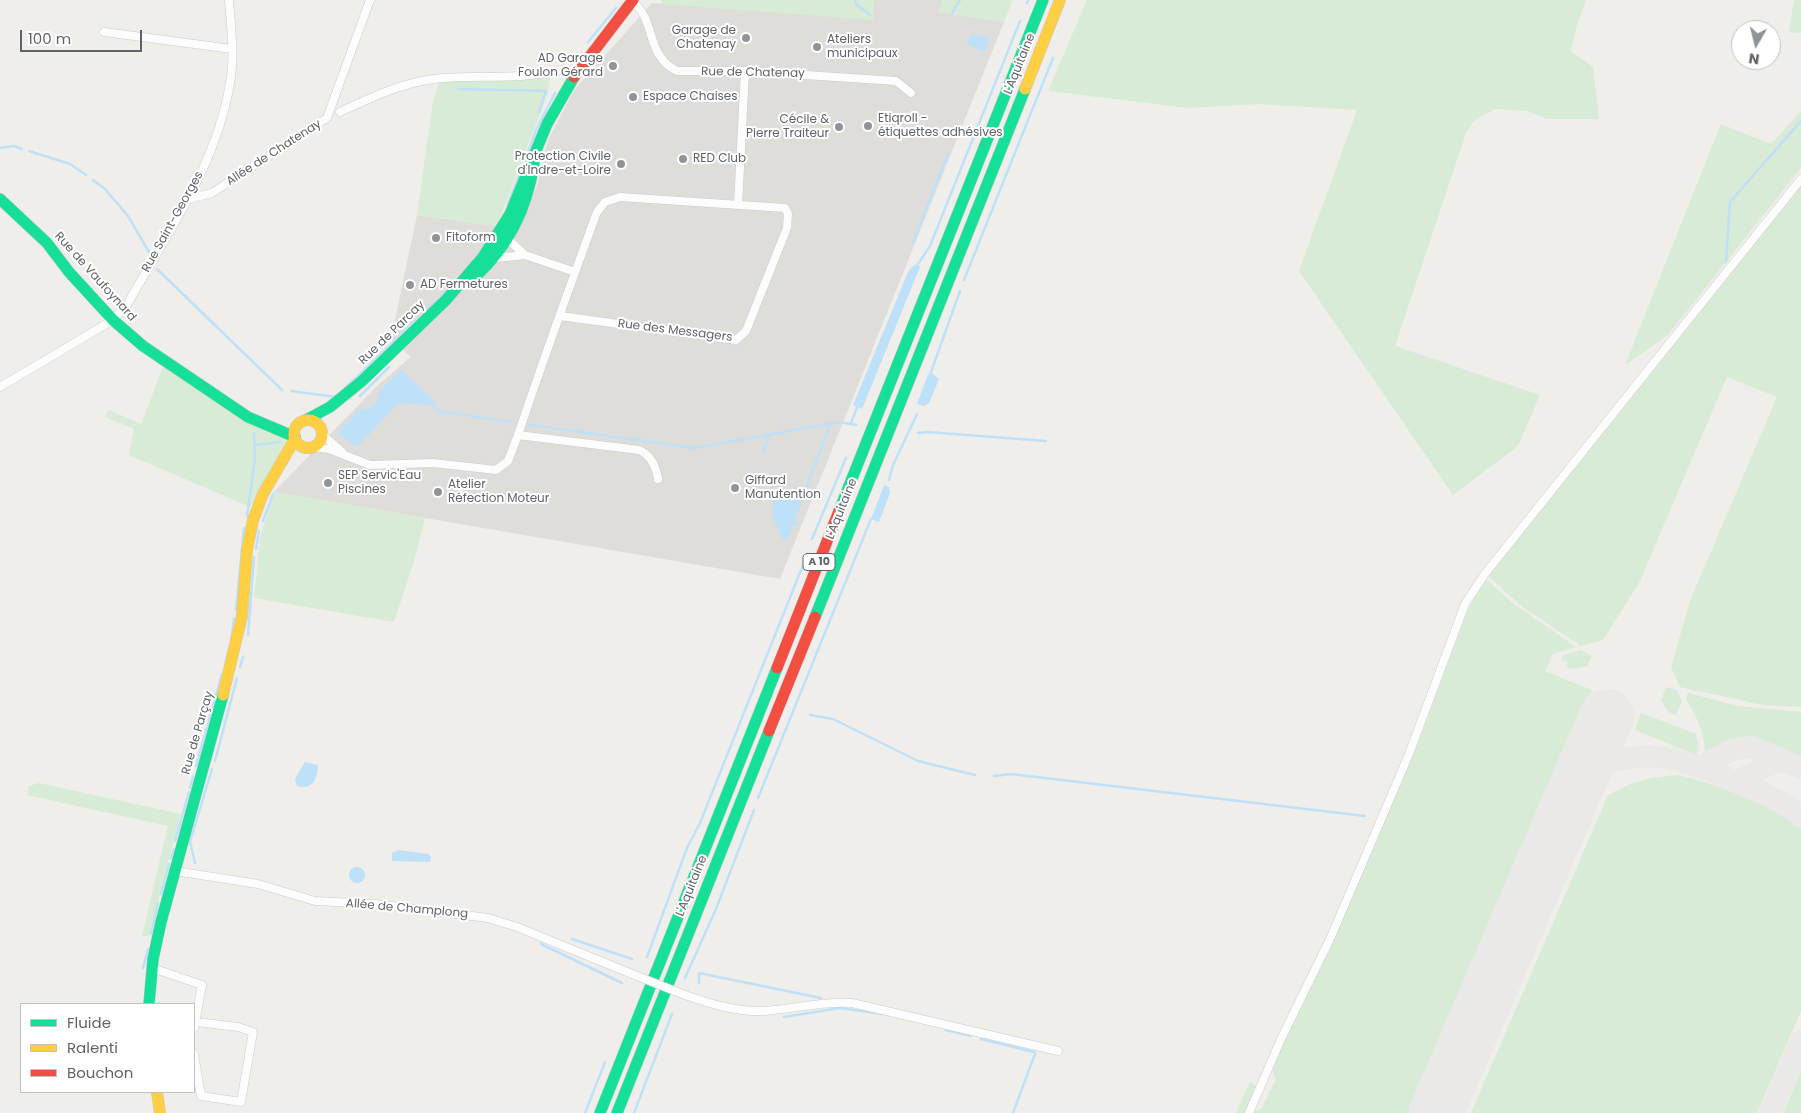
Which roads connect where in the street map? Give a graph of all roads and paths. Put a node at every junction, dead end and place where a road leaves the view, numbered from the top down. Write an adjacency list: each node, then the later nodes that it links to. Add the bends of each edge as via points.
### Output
1 (229, 0): 7 (street, Rue Saint-Georges)
2 (370, 0): 11 (street, Allée de Chatenay)
3 (1043, 0): 41 (main road, L'Aquitaine / A 10)
4 (1060, 0): 42 (main road, L'Aquitaine / A 10)
5 (632, 1): 9 (street, Rue de Chatenay, via 642,10 657,54 673,69 682,72); 12 (main road, via 580,66)
6 (104, 32): 7 (street)
7 (232, 49): 15 (street, Rue Saint-Georges, via 230,82 224,106 201,173)
8 (560, 70): 11 (street, via 490,78 432,80 392,90)
9 (745, 71): 10 (street, Rue de Chatenay, via 896,81); 16 (street)
10 (911, 93)
11 (327, 118): 15 (street, Allée de Chatenay, via 212,193)
12 (538, 144): 17 (main road, Rue de Parcay, via 507,220); 17 (main road, Rue de Parcay, via 528,193)
13 (1801, 179): 43 (street, via 1484,574 1465,604 1394,789 1330,939)
14 (0, 199): 21 (main road, Rue de Vaufoynard, via 47,244)
15 (188, 199): 21 (street, Rue Saint-Georges, via 128,303)
16 (738, 204): 19 (street, via 620,197 609,200 597,212); 20 (street, Rue des Messagers, via 785,208 788,214 787,228 746,331 736,340)
17 (503, 247): 18 (street); 18 (street); 23 (main road, Rue de Parcay, via 480,273 455,292)
18 (525, 255): 19 (street)
19 (575, 272): 20 (street)
20 (560, 316): 27 (street)
21 (113, 320): 22 (street, Rue Saint-Georges); 24 (main road, Rue de Vaufoynard, via 148,350)
22 (0, 387)
23 (349, 394): 25 (main road, Rue de Parcay, via 328,410); 26 (main road, Rue de Parcay, via 332,414)
24 (248, 417): 25 (main road, Rue de Vaufoynard, via 275,424); 28 (main road, Rue de Vaufoynard)
25 (302, 422): 26 (main road, via 315,422); 28 (main road, via 295,430)
26 (323, 434): 29 (main road, via 320,443); 30 (street)
27 (518, 435): 30 (street, via 508,461 496,470 433,463 370,465); 32 (street, via 639,450 651,460)
28 (295, 438): 29 (main road, via 300,446); 31 (main road, Rue de Parçay)
29 (311, 448): 30 (street, via 329,449); 31 (main road, Rue de Parçay, via 291,458)
30 (349, 458)
31 (277, 472): 33 (main road, Rue de Parçay, via 253,520 247,550 242,616)
32 (658, 479)
33 (175, 871): 34 (main road, Rue de Parçay); 37 (street, Allée de Champlong, bridge, via 258,884 315,901 376,904 488,918 719,1006 753,1011 830,1002 852,1003)
34 (152, 968): 35 (main road, Rue de Parçay); 36 (street, via 202,985)
35 (149, 1003)
36 (195, 1025): 38 (street, via 253,1032 241,1102 201,1096)
37 (1058, 1051)
38 (195, 1060)
39 (157, 1093): 40 (main road)
40 (160, 1113)
41 (600, 1113)
42 (618, 1113)
43 (1249, 1113)

